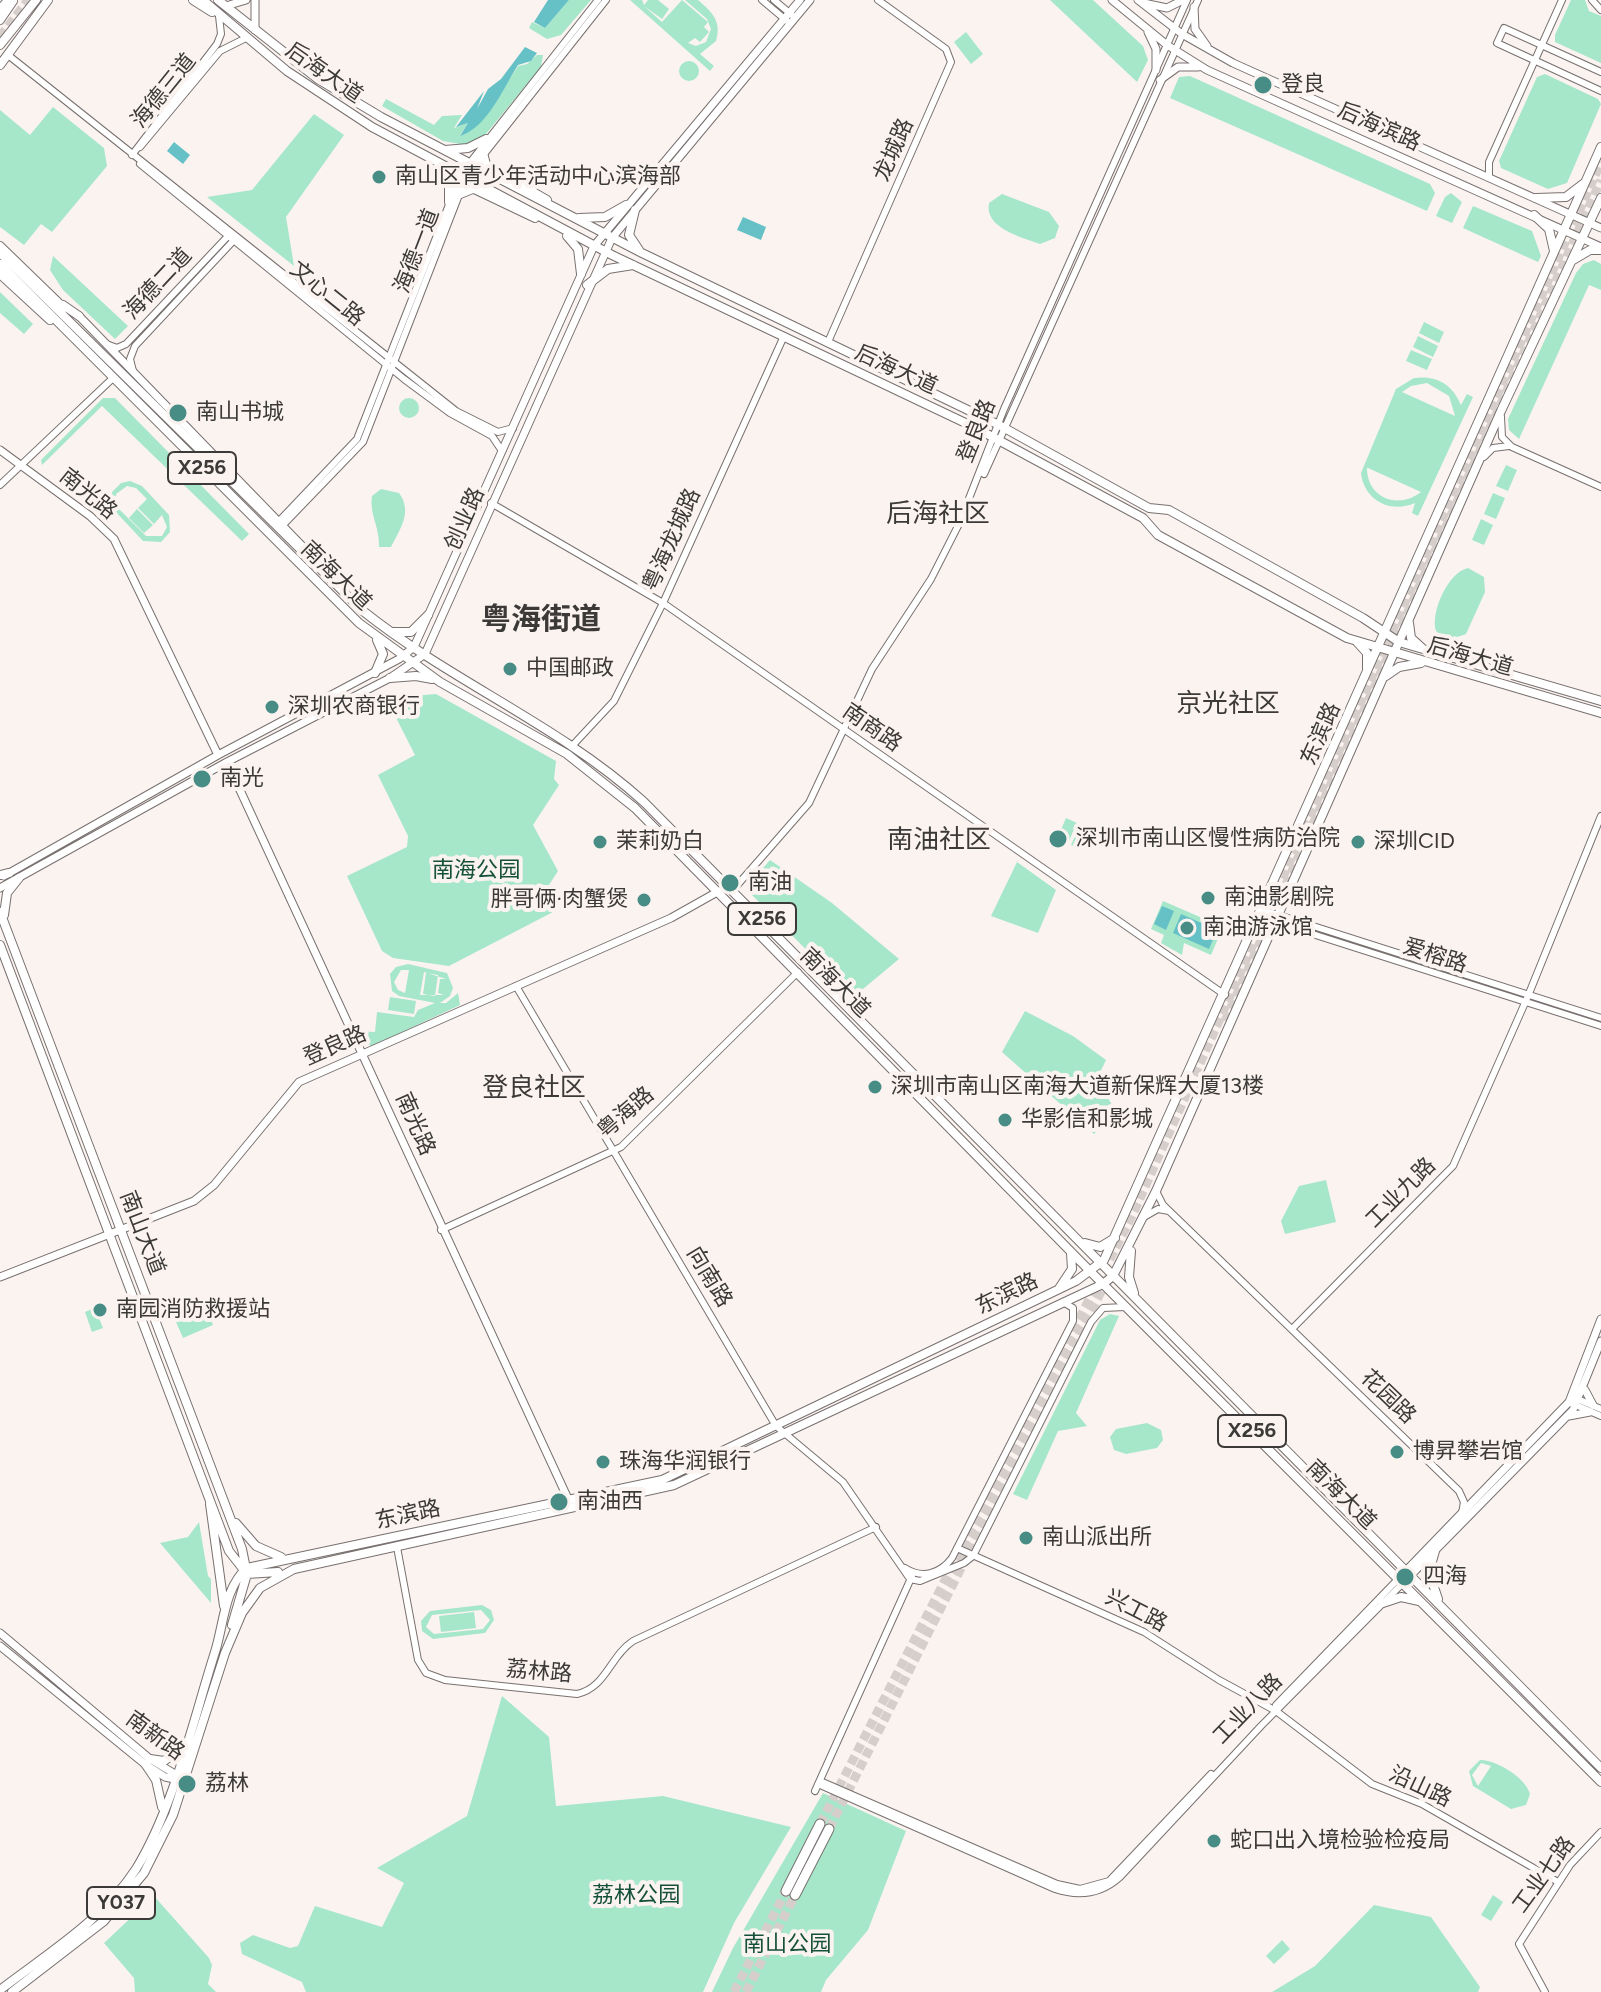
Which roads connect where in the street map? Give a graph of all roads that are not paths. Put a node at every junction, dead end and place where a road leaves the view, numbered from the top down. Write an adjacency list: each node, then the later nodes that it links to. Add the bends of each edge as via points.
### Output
1 (11, 0): 22 (highway); 26 (main road)
2 (36, 0): 31 (main road)
3 (48, 0): 35 (main road)
4 (193, 0): 24 (main road)
5 (203, 0): 24 (main road, 后海大道)
6 (246, 0): 20 (main road)
7 (255, 0): 27 (main road)
8 (598, 0): 45 (street, 海德一道)
9 (606, 0): 49 (street, 海德一道)
10 (762, 0): 25 (street)
11 (774, 0): 25 (street)
12 (800, 0): 25 (main road, 创业路)
13 (810, 0): 25 (main road, 创业路)
14 (878, 0): 94 (street, 龙城路, via 946,49 951,62)
15 (1112, 0): 28 (main road, 后海滨路)
16 (1138, 0): 17 (main road, via 1167,8); 29 (main road, 后海滨路)
17 (1185, 0): 29 (street)
18 (1562, 0): 32 (street)
19 (1592, 0): 23 (street)
20 (222, 2): 27 (main road, 后海大道)
21 (1196, 4): 29 (street); 34 (main road, via 1196,34)
22 (0, 10)
23 (1601, 10)
24 (219, 16): 30 (main road, 后海大道); 50 (street, 海德三道, via 221,34 213,50)
25 (789, 18): 64 (main road, 创业路)
26 (0, 20)
27 (255, 30): 48 (main road, 后海大道, via 340,93)
28 (1148, 30): 33 (main road, 后海滨路); 39 (main road, via 1156,49)
29 (1178, 31): 33 (street); 34 (main road, 后海滨路)
30 (246, 38): 50 (street, 海德三道, via 220,51); 51 (main road, 后海大道, via 338,107)
31 (0, 45)
32 (1542, 45): 36 (street); 36 (street, via 1504,28 1497,43); 41 (street)
33 (1171, 47): 39 (street); 40 (main road, 后海滨路); 43 (street)
34 (1214, 53): 37 (main road, 后海滨路)
35 (8, 55): 38 (main road); 50 (street, 文心二路)
36 (1535, 60): 44 (street); 55 (street, via 1489,162)
37 (1233, 63): 42 (main road, via 1223,69); 55 (main road, 后海滨路)
38 (0, 65)
39 (1156, 70): 46 (street)
40 (1207, 70): 42 (main road, 后海滨路); 43 (main road, via 1178,67)
41 (1601, 72)
42 (1227, 79): 66 (main road, 后海滨路)
43 (1160, 80): 46 (street)
44 (1600, 89)
45 (486, 139): 48 (main road, via 468,148); 53 (street, 海德一道)
46 (1130, 139): 102 (street, 登良路)
47 (1601, 147): 57 (main road, 东滨路)
48 (442, 150): 53 (main road, 后海大道)
49 (483, 153): 52 (main road); 53 (street, 海德一道)
50 (132, 155): 74 (street, 文心二路)
51 (426, 156): 54 (main road, 后海大道); 63 (main road, via 446,173)
52 (485, 164): 56 (main road); 65 (main road)
53 (470, 165): 54 (street, 海德一道); 56 (main road, 后海大道)
54 (463, 176): 59 (main road, 后海大道); 60 (street, 海德一道); 63 (street, 海德一道)
55 (1489, 176): 61 (main road, 后海滨路)
56 (499, 180): 65 (main road, 后海大道)
57 (1587, 181): 61 (main road, via 1566,197); 67 (main road, 东滨路)
58 (472, 188): 59 (main road); 60 (main road); 69 (main road, via 522,215)
59 (498, 194): 69 (main road, 后海大道)
60 (458, 195): 96 (street, 海德一道)
61 (1536, 198): 67 (main road, 后海滨路)
62 (1601, 198): 70 (main road, 东滨路)
63 (449, 202): 96 (street, 海德一道)
64 (630, 207): 68 (main road, via 598,218); 73 (main road, 创业路); 75 (main road, 创业路); 82 (main road, via 629,235)
65 (560, 211): 68 (main road, 后海大道)
66 (1534, 215): 72 (main road, 后海滨路); 83 (main road, via 1549,229)
67 (1572, 215): 70 (main road, 后海滨路); 72 (main road, 东滨路)
68 (570, 217): 73 (main road, 后海大道)
69 (548, 221): 78 (main road, 后海大道); 88 (main road, via 576,245)
70 (1589, 223): 71 (main road, 后海滨路); 76 (main road, 东滨路)
71 (1601, 228)
72 (1565, 230): 76 (main road, 后海滨路); 83 (main road, 东滨路)
73 (602, 233): 75 (main road, 后海大道); 78 (main road, 创业路)
74 (232, 237): 95 (street, 海德二道, via 126,344); 96 (street, 文心二路); 97 (street, 海德二道, via 135,346)
75 (612, 238): 80 (main road, 创业路); 82 (main road, 后海大道)
76 (1582, 238): 79 (main road, 后海滨路); 85 (main road, 东滨路)
77 (0, 246): 90 (main road)
78 (594, 246): 80 (main road, 后海大道); 88 (main road, 创业路)
79 (1601, 248): 85 (main road)
80 (604, 251): 86 (main road, 后海大道); 89 (main road, 创业路)
81 (0, 253): 87 (main road, 南海大道 / X256)
82 (642, 253): 94 (main road, 后海大道)
83 (1554, 255): 116 (main road, 东滨路)
84 (0, 264): 87 (main road, 南海大道 / X256)
85 (1570, 264): 101 (main road, 东滨路)
86 (633, 265): 89 (main road, via 608,269); 93 (main road, 后海大道)
87 (8, 271): 92 (main road, 南海大道 / X256); 98 (main road, 南海大道 / X256)
88 (581, 274): 103 (main road, 创业路)
89 (587, 285): 112 (main road, 创业路)
90 (59, 303): 91 (main road); 92 (main road)
91 (79, 316): 95 (main road)
92 (87, 336): 99 (main road, 南海大道 / X256)
93 (784, 336): 104 (main road, 后海大道); 115 (street, 粤海龙城路)
94 (828, 342): 102 (main road, 后海大道)
95 (106, 344): 97 (main road)
96 (390, 364): 103 (street, 文心二路, via 468,418 502,433); 107 (street, 文心二路, via 450,413 492,436); 113 (street, 海德一道, via 354,445)
97 (133, 371): 100 (main road)
98 (113, 378): 109 (street); 121 (main road, 南海大道 / X256)
99 (143, 392): 100 (main road); 114 (main road, 南海大道 / X256)
100 (169, 408): 113 (main road)
101 (1501, 411): 105 (street, via 1502,437); 108 (main road, 东滨路)
102 (1002, 427): 104 (street, 登良路); 119 (main road, 后海大道, via 1149,508 1169,510)
103 (513, 428): 107 (main road, 创业路)
104 (997, 438): 123 (main road, 后海大道, via 1143,518 1158,535); 140 (street, 登良路, via 931,579 872,669)
105 (1512, 447): 108 (street, via 1493,448); 111 (street)
106 (0, 450): 109 (main road, 南光路)
107 (502, 454): 117 (main road, 创业路)
108 (1477, 465): 118 (main road, 东滨路)
109 (22, 466): 110 (street); 142 (main road, 南光路, via 114,539)
110 (0, 485)
111 (1601, 487)
112 (491, 503): 115 (street, 南商路); 129 (main road, 创业路)
113 (282, 522): 114 (main road, via 331,572)
114 (348, 598): 120 (main road, 南海大道 / X256)
115 (663, 603): 140 (street, 南商路); 141 (street, 粤海龙城路, via 614,701)
116 (1394, 611): 119 (main road); 122 (main road, 东滨路)
117 (428, 615): 120 (main road, via 411,632); 125 (main road, 创业路)
118 (1409, 621): 124 (main road, 东滨路); 127 (main road, via 1411,638)
119 (1371, 623): 122 (main road, 后海大道)
120 (388, 631): 125 (main road, 南海大道 / X256)
121 (371, 633): 130 (main road, 南海大道 / X256); 134 (main road, via 383,654)
122 (1384, 633): 124 (main road, 后海大道); 126 (main road, 东滨路)
123 (1357, 642): 126 (main road, 后海大道); 133 (main road, via 1367,653)
124 (1399, 642): 127 (main road, 后海大道); 128 (main road, 东滨路)
125 (414, 647): 129 (main road, 南海大道 / X256); 130 (main road, 创业路)
126 (1378, 648): 128 (main road, 后海大道); 133 (main road, 东滨路)
127 (1426, 651): 138 (main road, 后海大道)
128 (1394, 653): 131 (main road, 后海大道); 136 (main road, 东滨路)
129 (425, 654): 132 (main road, 创业路); 141 (main road, 南海大道 / X256)
130 (402, 657): 132 (main road, 南海大道 / X256); 134 (main road, 创业路)
131 (1425, 663): 136 (main road, via 1399,667); 139 (main road, 后海大道)
132 (413, 665): 135 (main road, 创业路); 137 (main road, 南海大道 / X256)
133 (1367, 672): 151 (main road, 东滨路)
134 (375, 673): 142 (main road, 创业路)
135 (390, 678): 137 (main road, via 416,676); 143 (main road, 创业路)
136 (1382, 679): 152 (main road, 东滨路)
137 (440, 682): 149 (main road, 南海大道 / X256, via 595,773)
138 (1601, 701)
139 (1601, 713)
140 (843, 729): 148 (street, 登良路, via 809,803); 157 (street, 南商路)
141 (573, 745): 148 (main road, 南海大道 / X256, via 644,802)
142 (218, 755): 145 (main road, 创业路)
143 (227, 762): 146 (main road, 创业路); 161 (main road, 南光路)
144 (1601, 816): 158 (street, 工业九路)
145 (3, 875)
146 (19, 878): 147 (main road, 创业路); 153 (main road, via 5,898)
147 (0, 888)
148 (733, 890): 170 (main road, 南海大道 / X256)
149 (719, 891): 155 (main road, 南海大道 / X256); 156 (main road, 登良路)
150 (0, 912): 153 (main road, 南山大道)
151 (1261, 913): 152 (street, 爱榕路); 157 (main road, 东滨路)
152 (1276, 920): 158 (street, 爱榕路); 163 (main road, 东滨路)
153 (5, 924): 167 (main road, 南山大道)
154 (0, 945): 169 (main road, 南山大道)
155 (798, 972): 162 (street, 粤海路); 172 (main road, 南海大道 / X256)
156 (516, 986): 161 (main road, 登良路); 162 (street, 向南路)
157 (1225, 995): 166 (main road, 东滨路)
158 (1527, 1000): 159 (street, 爱榕路); 160 (street, 爱榕路); 183 (street, 工业九路, via 1453,1166)
159 (1601, 1018)
160 (1601, 1026)
161 (364, 1053): 167 (main road, 登良路, via 299,1082 205,1193); 168 (main road, 南光路)
162 (614, 1151): 168 (street, 粤海路); 190 (street, 向南路)
163 (1156, 1191): 164 (street); 165 (main road, 东滨路)
164 (1172, 1212): 165 (street, via 1158,1209); 183 (street)
165 (1144, 1217): 171 (main road, 东滨路)
166 (1121, 1229): 170 (main road, via 1100,1247); 173 (main road, 东滨路)
167 (121, 1230): 169 (main road, 登良路); 196 (main road, 南山大道)
168 (441, 1230): 195 (main road, 南光路)
169 (111, 1234): 176 (main road, 登良路); 193 (main road, 南山大道)
170 (1074, 1236): 173 (main road, 南海大道 / X256)
171 (1133, 1242): 175 (main road, 东滨路); 180 (main road, via 1129,1277)
172 (1068, 1249): 174 (main road, 南海大道 / X256); 178 (main road, via 1070,1274)
173 (1101, 1264): 174 (main road, 东滨路); 175 (main road, 南海大道 / X256)
174 (1091, 1272): 177 (main road, 南海大道 / X256); 178 (main road, 东滨路)
175 (1113, 1276): 177 (main road, 东滨路); 180 (main road, 南海大道 / X256)
176 (0, 1277)
177 (1103, 1284): 179 (main road, 东滨路); 181 (main road, 南海大道 / X256)
178 (1051, 1292): 190 (main road, 东滨路)
179 (1060, 1302): 191 (main road, 东滨路); 200 (street, via 1073,1308 1074,1318)
180 (1141, 1304): 206 (main road, 南海大道 / X256)
181 (1128, 1309): 202 (street, via 1108,1306 1091,1322); 208 (main road, 南海大道 / X256)
182 (1601, 1319): 186 (main road, 工业八路)
183 (1292, 1329): 192 (street, 花园路)
184 (1601, 1341): 185 (main road, 工业八路)
185 (1585, 1388): 186 (main road, 工业八路); 187 (main road)
186 (1574, 1401): 187 (street); 188 (main road, 工业八路); 194 (main road, 工业八路)
187 (1595, 1409): 188 (main road); 189 (street)
188 (1567, 1416): 201 (main road, 工业八路)
189 (1601, 1416)
190 (776, 1426): 191 (street, 向南路); 195 (main road, 东滨路, via 662,1480)
191 (783, 1433): 198 (street, 向南路, via 843,1482); 199 (main road, 东滨路, via 664,1489)
192 (1459, 1491): 194 (street); 197 (street)
193 (209, 1492): 205 (main road, 南山大道, via 229,1551); 212 (main road)
194 (1481, 1494): 197 (main road, 工业八路)
195 (569, 1501): 203 (main road, 东滨路)
196 (226, 1506): 203 (main road, via 256,1546); 205 (main road, 南山大道)
197 (1462, 1514): 206 (main road, 工业八路)
198 (876, 1527): 199 (street, 荔林路, via 633,1641 595,1687 577,1694 445,1680 426,1673 418,1660); 207 (street, 向南路)
199 (397, 1547): 204 (main road, 东滨路)
200 (957, 1548): 202 (street, 兴工路); 207 (street, via 941,1569)
201 (1435, 1551): 206 (main road, 工业八路); 211 (main road, via 1429,1572)
202 (973, 1556): 207 (street, via 920,1581); 216 (street, 兴工路, via 1144,1632)
203 (290, 1558): 205 (main road, 东滨路)
204 (294, 1569): 205 (main road, via 262,1576); 215 (main road, 东滨路, via 254,1593)
205 (246, 1571): 212 (main road, via 230,1592); 215 (main road)
206 (1409, 1573): 208 (main road, 工业八路); 211 (main road, 南海大道 / X256)
207 (912, 1576): 216 (street, 工业八路, via 818,1785 1057,1884 1088,1888 1116,1874)
208 (1401, 1581): 209 (street, 工业八路); 210 (main road, 南海大道 / X256); 216 (street, 工业八路)
209 (1383, 1603): 210 (main road, via 1401,1597); 216 (street, 工业八路)
210 (1423, 1603): 222 (main road, 南海大道 / X256)
211 (1442, 1607): 219 (main road, 南海大道 / X256)
212 (223, 1624): 217 (main road)
213 (0, 1633): 218 (main road, 南新路)
214 (0, 1646): 218 (main road, 南新路)
215 (225, 1653): 221 (main road, 东滨路)
216 (1274, 1710): 226 (street, 沿山路, via 1372,1784 1422,1804)
217 (184, 1746): 218 (main road, via 169,1759); 220 (main road)
218 (148, 1762): 220 (main road, 南新路); 223 (main road)
219 (1601, 1768)
220 (174, 1777): 221 (main road, 南新路); 223 (main road, Y037)
221 (186, 1779): 229 (main road, 东滨路 / Y037, via 163,1841 132,1891 97,1927)
222 (1601, 1782)
223 (163, 1812): 228 (main road, Y037, via 136,1868 113,1899)
224 (824, 1826): 227 (highway)
225 (1601, 1832): 226 (street, 工业七路)
226 (1558, 1882): 230 (street, 工业七路, via 1520,1941)
227 (790, 1893)
228 (0, 1990)
229 (12, 1992)
230 (1545, 1992)

